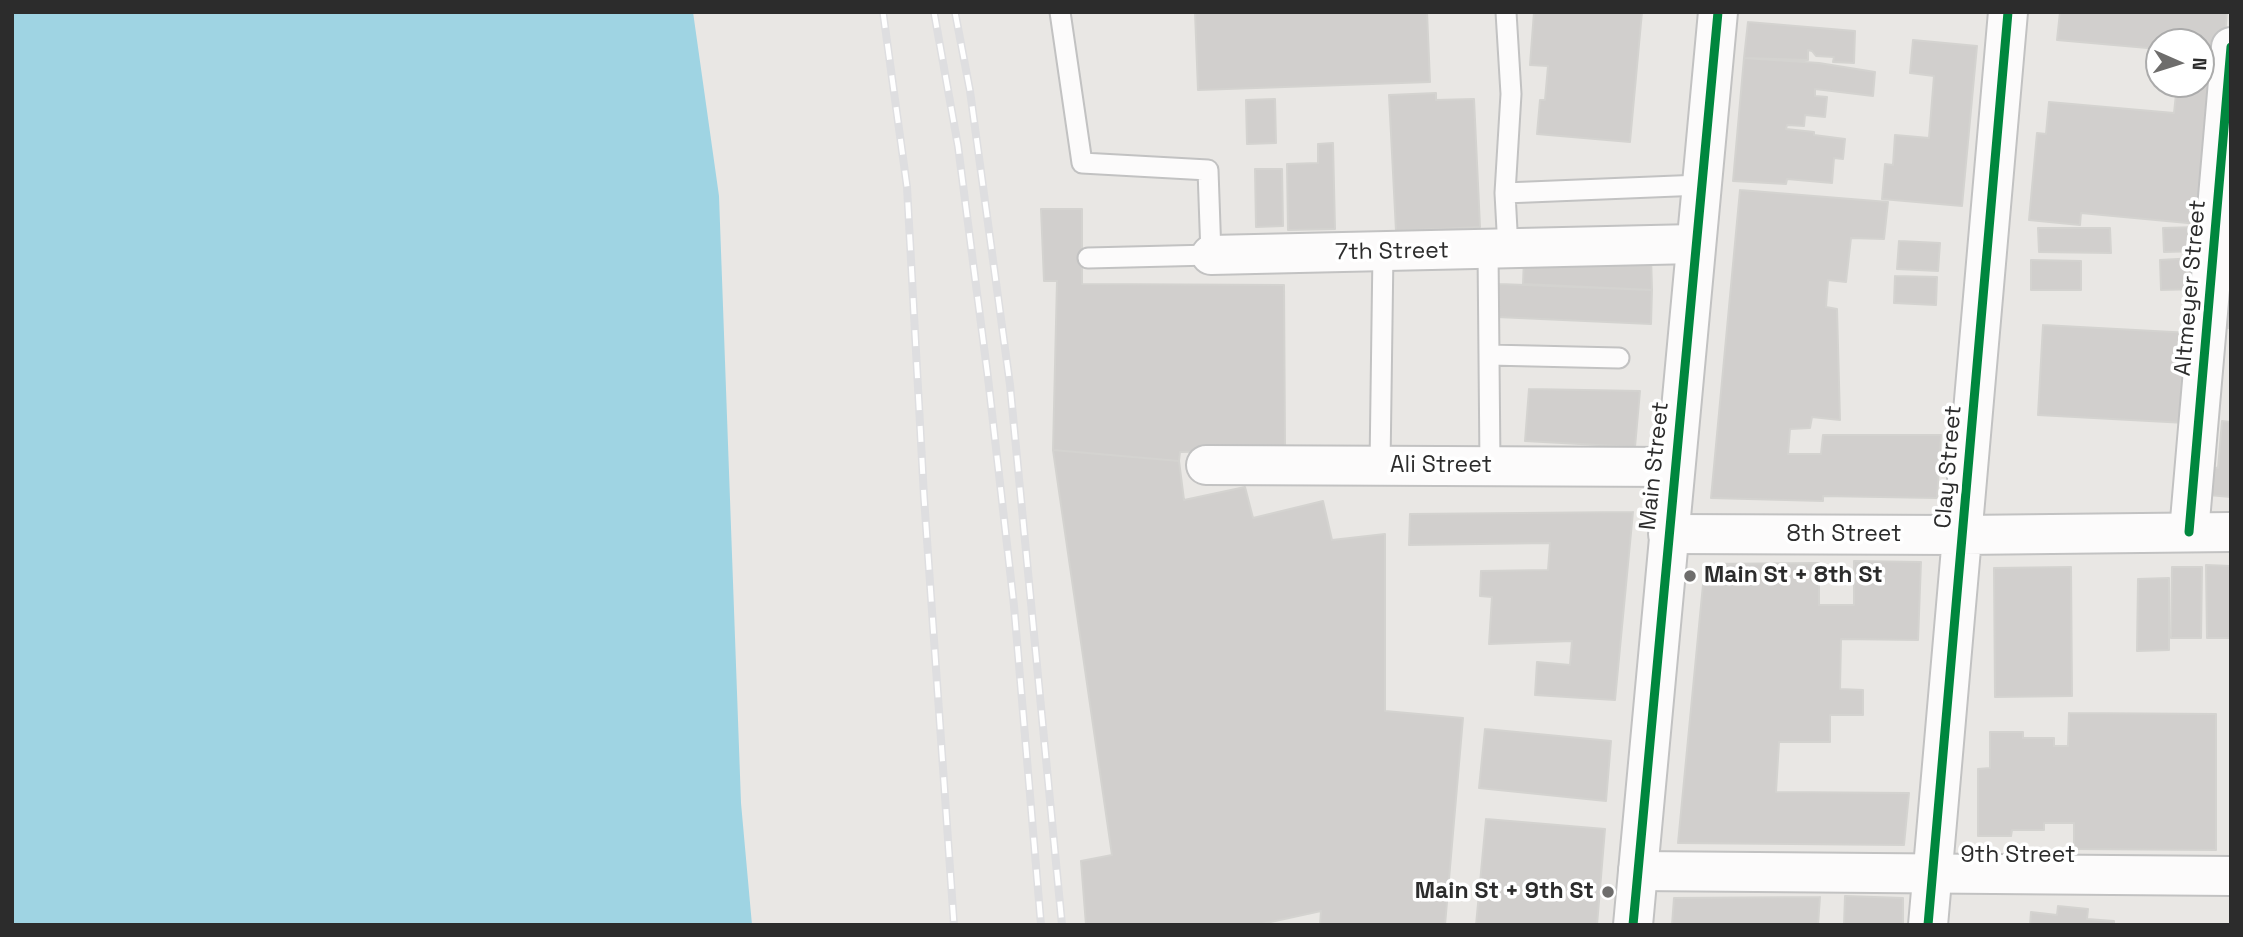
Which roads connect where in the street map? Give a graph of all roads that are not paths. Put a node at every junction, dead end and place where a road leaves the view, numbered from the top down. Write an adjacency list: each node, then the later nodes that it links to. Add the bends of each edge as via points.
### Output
1 (1060, 12): 11 (lane, via 1082,163 1208,170)
2 (1506, 12): 7 (lane, via 1511,94)
3 (1718, 12): 6 (street, Main Street)
4 (2008, 12): 23 (street, Clay Street)
5 (2231, 47): 13 (street, Altmeyer Street)
6 (1701, 186): 7 (lane); 8 (street, Main Street)
7 (1505, 193): 9 (lane)
8 (1695, 244): 9 (street, 7th Street); 19 (street, Main Street)
9 (1498, 249): 10 (street, 7th Street); 14 (lane)
10 (1383, 251): 11 (street, 7th Street); 17 (lane)
11 (1211, 255): 12 (lane, 7th Street)
12 (1088, 258)
13 (2219, 335): 20 (street, Altmeyer Street)
14 (1489, 355): 15 (lane); 18 (lane)
15 (1619, 358)
16 (1206, 465): 17 (street, Ali Street)
17 (1380, 466): 18 (street, Ali Street)
18 (1490, 466): 19 (street, Ali Street)
19 (1675, 467): 22 (street, Main Street)
20 (2189, 532): 21 (street, 8th Street); 23 (street, 8th Street)
21 (2231, 532)
22 (1668, 534): 23 (street, 8th Street); 24 (street, Main Street)
23 (1962, 535): 25 (street, Clay Street)
24 (1638, 871): 25 (street, 9th Street); 27 (street, Main Street)
25 (1933, 874): 26 (street, 9th Street); 28 (street, Clay Street)
26 (2231, 876)
27 (1633, 925)
28 (1928, 925)

